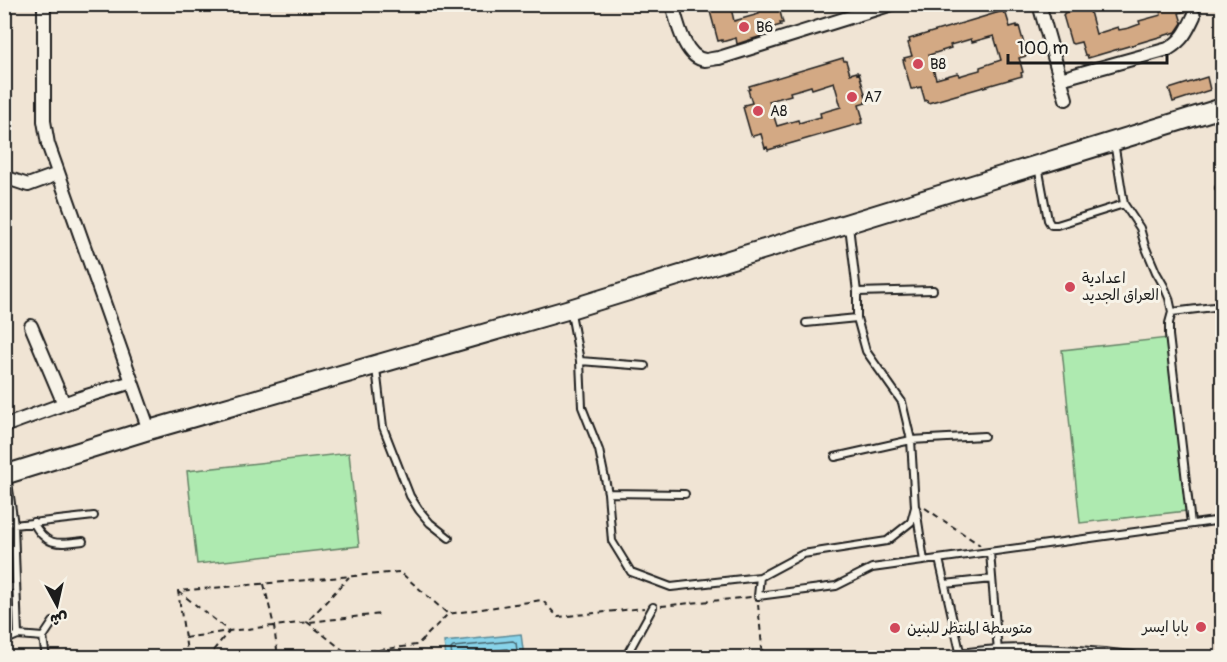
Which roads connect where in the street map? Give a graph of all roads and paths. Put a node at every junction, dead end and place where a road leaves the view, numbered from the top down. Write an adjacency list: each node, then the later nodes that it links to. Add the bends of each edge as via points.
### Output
1 (44, 4): 11 (street, via 44,121)
2 (672, 4): 3 (street, via 687,47 704,60)
3 (892, 4)
4 (1039, 4): 6 (street)
5 (1194, 16): 6 (street, via 1179,42 1168,49)
6 (1060, 79): 7 (street)
7 (1066, 99)
8 (1222, 108): 9 (street)
9 (1113, 142): 10 (street); 13 (lane)
10 (1038, 165): 13 (lane, via 1051,225); 14 (street)
11 (58, 174): 12 (street, via 28,185); 26 (street)
12 (4, 177)
13 (1124, 204): 19 (lane, via 1140,228)
14 (849, 223): 16 (lane); 18 (street)
15 (933, 290): 16 (lane)
16 (857, 292): 20 (lane)
17 (1222, 306): 19 (lane)
18 (570, 309): 23 (lane); 24 (street)
19 (1172, 312): 40 (lane, via 1169,335)
20 (857, 318): 21 (lane); 31 (lane, via 866,351 902,402)
21 (806, 323)
22 (31, 326): 27 (street)
23 (580, 361): 25 (lane); 34 (lane, via 582,407 599,450)
24 (375, 364): 29 (street); 42 (lane, via 382,427 410,496 430,523)
25 (645, 366)
26 (132, 382): 27 (street); 29 (street)
27 (64, 404): 28 (street)
28 (4, 426)
29 (149, 430): 33 (street)
30 (984, 436): 31 (lane)
31 (911, 440): 32 (lane); 36 (lane)
32 (835, 457)
33 (5, 475): 41 (lane)
34 (608, 493): 35 (lane); 48 (lane, via 612,541 631,572 671,587)
35 (685, 494)
36 (915, 501): 44 (path); 46 (lane); 48 (lane, via 911,522 887,541 803,554)
37 (94, 516): 39 (lane)
38 (1222, 520): 40 (lane)
39 (33, 522): 41 (lane); 43 (lane, via 38,532 55,544)
40 (1191, 524): 44 (lane)
41 (14, 525): 53 (lane)
42 (449, 538)
43 (83, 541)
44 (990, 552): 45 (lane); 49 (lane)
45 (939, 559): 46 (lane); 51 (lane)
46 (924, 561): 55 (lane, via 872,568 836,586)
47 (350, 576): 50 (path); 58 (path, via 400,572); 60 (path)
48 (760, 577): 55 (lane)
49 (992, 579): 51 (lane); 67 (lane)
50 (264, 584): 54 (path); 61 (path)
51 (945, 584): 76 (lane)
52 (4, 586): 53 (lane)
53 (16, 587): 63 (lane)
54 (178, 591): 62 (path); 65 (path)
55 (758, 596): 56 (path); 75 (path)
56 (653, 607): 58 (path, via 558,617 542,600); 74 (lane)
57 (381, 614): 60 (path)
58 (448, 614): 68 (path, via 417,645)
59 (53, 622): 64 (lane)
60 (307, 622): 61 (path); 68 (path)
61 (274, 626): 62 (path); 72 (path)
62 (230, 631): 65 (path); 71 (path)
63 (18, 635): 64 (lane); 66 (lane)
64 (43, 636): 69 (lane)
65 (185, 638): 70 (path)
66 (4, 641)
67 (998, 652): 76 (street); 77 (street)
68 (348, 654): 73 (path)
69 (46, 657)
70 (188, 657)
71 (207, 657)
72 (278, 657)
73 (321, 657)
74 (625, 657)
75 (764, 657)
76 (957, 657)
77 (1133, 657)

